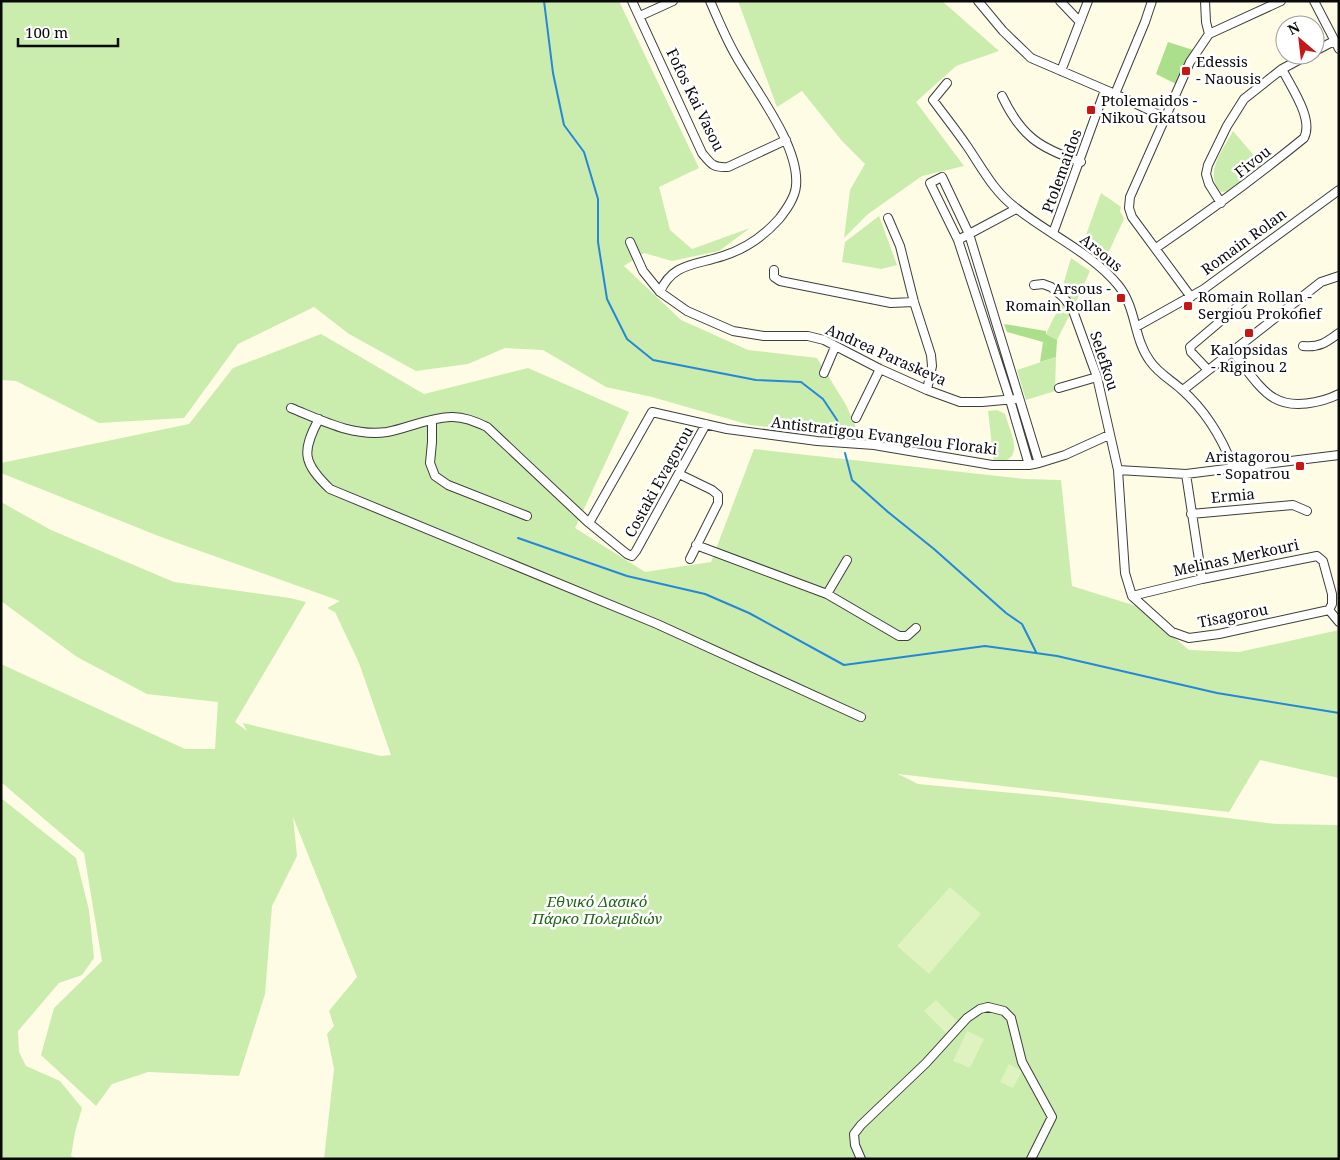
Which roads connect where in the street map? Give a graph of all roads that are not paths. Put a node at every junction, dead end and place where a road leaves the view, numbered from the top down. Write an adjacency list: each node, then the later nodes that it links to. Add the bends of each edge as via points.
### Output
1 (632, 1): 11 (street, Fofos Kai Vasou)
2 (673, 1): 11 (street)
3 (710, 1): 25 (street, via 734,54)
4 (978, 1): 19 (street, via 1032,58)
5 (1060, 1): 12 (street)
6 (1088, 1): 12 (street)
7 (1152, 1): 22 (street)
8 (1205, 1): 13 (street)
9 (1281, 1): 13 (street)
10 (1314, 1): 14 (street)
11 (640, 16): 25 (street, Fofos Kai Vasou, via 702,153 710,163 718,168 728,167)
12 (1080, 22): 19 (street)
13 (1210, 34): 24 (street, via 1190,62)
14 (1334, 41): 15 (street); 16 (street)
15 (1325, 46)
16 (1339, 49)
17 (1289, 65): 18 (street)
18 (1282, 69): 28 (street, via 1244,99 1208,165 1209,184); 28 (street, Fivou, via 1305,115 1307,132 1271,166)
19 (1061, 71): 21 (street)
20 (947, 83): 29 (street, Arsous, via 933,100 990,182)
21 (1106, 90): 22 (street); 26 (street, Ptolemaidos)
22 (1115, 94): 24 (street)
23 (1002, 96): 26 (street, via 1028,135 1056,153)
24 (1166, 118): 35 (street, via 1130,197 1129,208 1132,217)
25 (786, 140): 39 (street, via 796,187 788,208 767,232 745,248 679,269 665,281)
26 (1080, 162): 31 (street, Ptolemaidos)
27 (1339, 190): 40 (street, Romain Rolan)
28 (1221, 204): 35 (street, Fivou)
29 (1016, 209): 31 (street, Arsous); 32 (street)
30 (888, 218): 41 (street, via 900,246)
31 (1054, 233): 43 (street, Arsous, via 1109,274 1128,299)
32 (969, 234): 33 (street); 33 (street, via 942,177 930,183); 56 (street)
33 (958, 240): 57 (street)
34 (630, 242): 39 (street, Andrea Paraskeva, via 644,271)
35 (1156, 248): 40 (street)
36 (774, 270): 41 (street, via 774,277 780,281 891,303)
37 (1339, 276): 47 (street, via 1321,282)
38 (1034, 285): 51 (street, Selefkou, via 1051,287 1072,308)
39 (660, 292): 46 (street, Andrea Paraskeva, via 687,311 733,331 764,336 808,336)
40 (1191, 297): 43 (street, Romain Rolan)
41 (914, 302): 53 (street, via 931,355)
42 (1243, 302): 49 (street, via 1190,347)
43 (1136, 327): 54 (street, Arsous, via 1139,342 1150,362)
44 (1339, 333): 45 (street, via 1322,345)
45 (1304, 346)
46 (836, 347): 48 (street, Andrea Paraskeva); 50 (street)
47 (1232, 351): 49 (street); 55 (street, via 1265,392 1278,400 1303,404)
48 (880, 369): 53 (street, Andrea Paraskeva); 59 (street)
49 (1208, 370): 54 (street)
50 (824, 373)
51 (1097, 377): 52 (street); 63 (street, Selefkou)
52 (1059, 388)
53 (927, 390): 57 (street, Andrea Paraskeva, via 960,402)
54 (1183, 390): 67 (street, Arsous, via 1225,445)
55 (1339, 394)
56 (1019, 397): 57 (street, Andrea Paraskeva); 65 (street)
57 (1010, 400): 66 (street)
58 (291, 408): 60 (street)
59 (856, 418)
60 (319, 419): 61 (street, via 360,432 386,432); 84 (street, via 309,438 307,458 314,474 330,489 657,624)
61 (432, 420): 73 (street, via 430,463 435,476 448,485); 74 (street, via 452,417 487,427)
62 (706, 424): 66 (street, Antistratigou Evangelou Floraki, via 817,441 874,445 991,465); 69 (street, Costaki Evagorou); 74 (street, Antistratigou Evangelou Floraki, via 652,412)
63 (1109, 435): 65 (street, Antistratigou Evangelou Floraki); 68 (street, Selefkou)
64 (1339, 455): 67 (street)
65 (1039, 463): 66 (street, Antistratigou Evangelou Floraki)
66 (1029, 465)
67 (1233, 467): 70 (street)
68 (1118, 470): 70 (street); 80 (street, via 1125,573)
69 (679, 474): 74 (street, Costaki Evagorou, via 632,556); 75 (street, via 718,495 718,503)
70 (1186, 474): 72 (street)
71 (1307, 511): 72 (street, Ermia, via 1293,505)
72 (1191, 514): 78 (street)
73 (527, 516)
74 (589, 523)
75 (696, 545): 76 (street); 79 (street)
76 (690, 559)
77 (847, 560): 79 (street)
78 (1202, 579): 80 (street, Melinas Merkouri); 81 (street, Melinas Merkouri, via 1318,556 1324,561 1332,594)
79 (827, 594): 83 (street, via 899,636 907,636)
80 (1132, 596): 81 (street, Tisagorou, via 1172,632 1190,638)
81 (1329, 610): 82 (street)
82 (1339, 622)
83 (916, 628)
84 (861, 717)
85 (861, 1159): 86 (street, via 854,1145 854,1134 967,1018 988,1007 1004,1011 1011,1018 1022,1062 1052,1117)
86 (1031, 1159)

